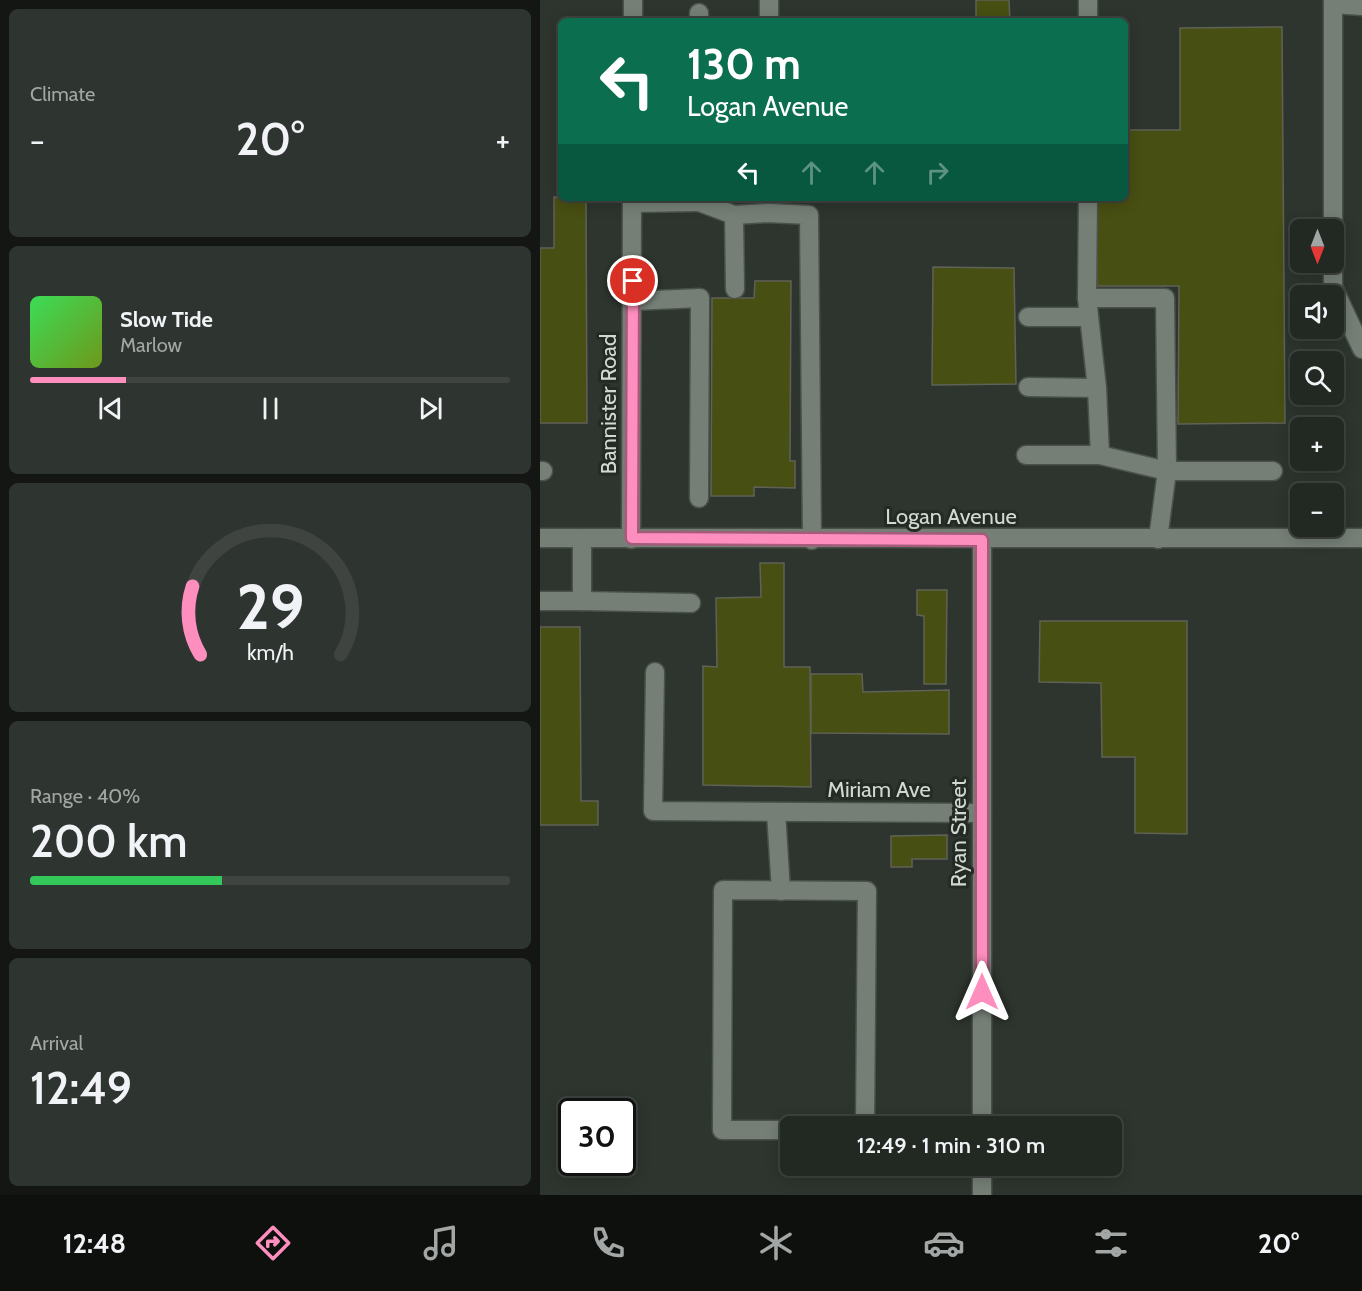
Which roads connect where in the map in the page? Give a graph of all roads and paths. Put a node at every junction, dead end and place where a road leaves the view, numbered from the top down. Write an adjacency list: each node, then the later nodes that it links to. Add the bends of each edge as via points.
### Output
1 (633, 0): 6 (street)
2 (769, 0): 7 (street)
3 (1088, 0): 8 (street)
4 (1333, 2): 5 (street); 14 (street)
5 (1362, 6)
6 (633, 18)
7 (769, 18)
8 (1088, 18)
9 (632, 201): 17 (street, Bannister Road)
10 (701, 201): 13 (street)
11 (1088, 201): 18 (street)
12 (768, 206): 13 (street); 33 (street, via 809,215)
13 (734, 215): 16 (street)
14 (1333, 219)
15 (1333, 273): 20 (street, via 1333,287)
16 (735, 289)
17 (633, 301): 27 (street, via 700,298); 30 (street, Bannister Road)
18 (1088, 307): 19 (street); 22 (street); 25 (street, via 1165,298)
19 (1028, 316)
20 (1362, 349)
21 (1028, 387): 22 (street)
22 (1097, 388): 24 (street)
23 (1026, 455): 24 (street)
24 (1100, 455): 25 (street)
25 (1167, 471): 26 (street); 32 (street)
26 (1273, 471)
27 (699, 498)
28 (540, 538): 29 (street, Logan Avenue)
29 (582, 538): 30 (street, Logan Avenue); 36 (street)
30 (632, 538): 33 (street, Logan Avenue)
31 (1362, 538): 32 (street, Logan Avenue)
32 (1158, 539): 34 (street, Logan Avenue)
33 (812, 540): 34 (street, Logan Avenue)
34 (982, 540): 40 (street, Ryan Street)
35 (540, 601): 36 (street)
36 (582, 601): 37 (street)
37 (691, 603)
38 (655, 672): 39 (street, Miriam Ave, via 653,811)
39 (776, 812): 40 (street, Miriam Ave); 41 (street)
40 (982, 813): 43 (street, Ryan Street)
41 (781, 891): 42 (street, via 867,891); 44 (street, via 723,890 722,1130)
42 (865, 1116)
43 (982, 1116)
44 (780, 1130)
45 (982, 1176): 46 (street)
46 (982, 1195)

